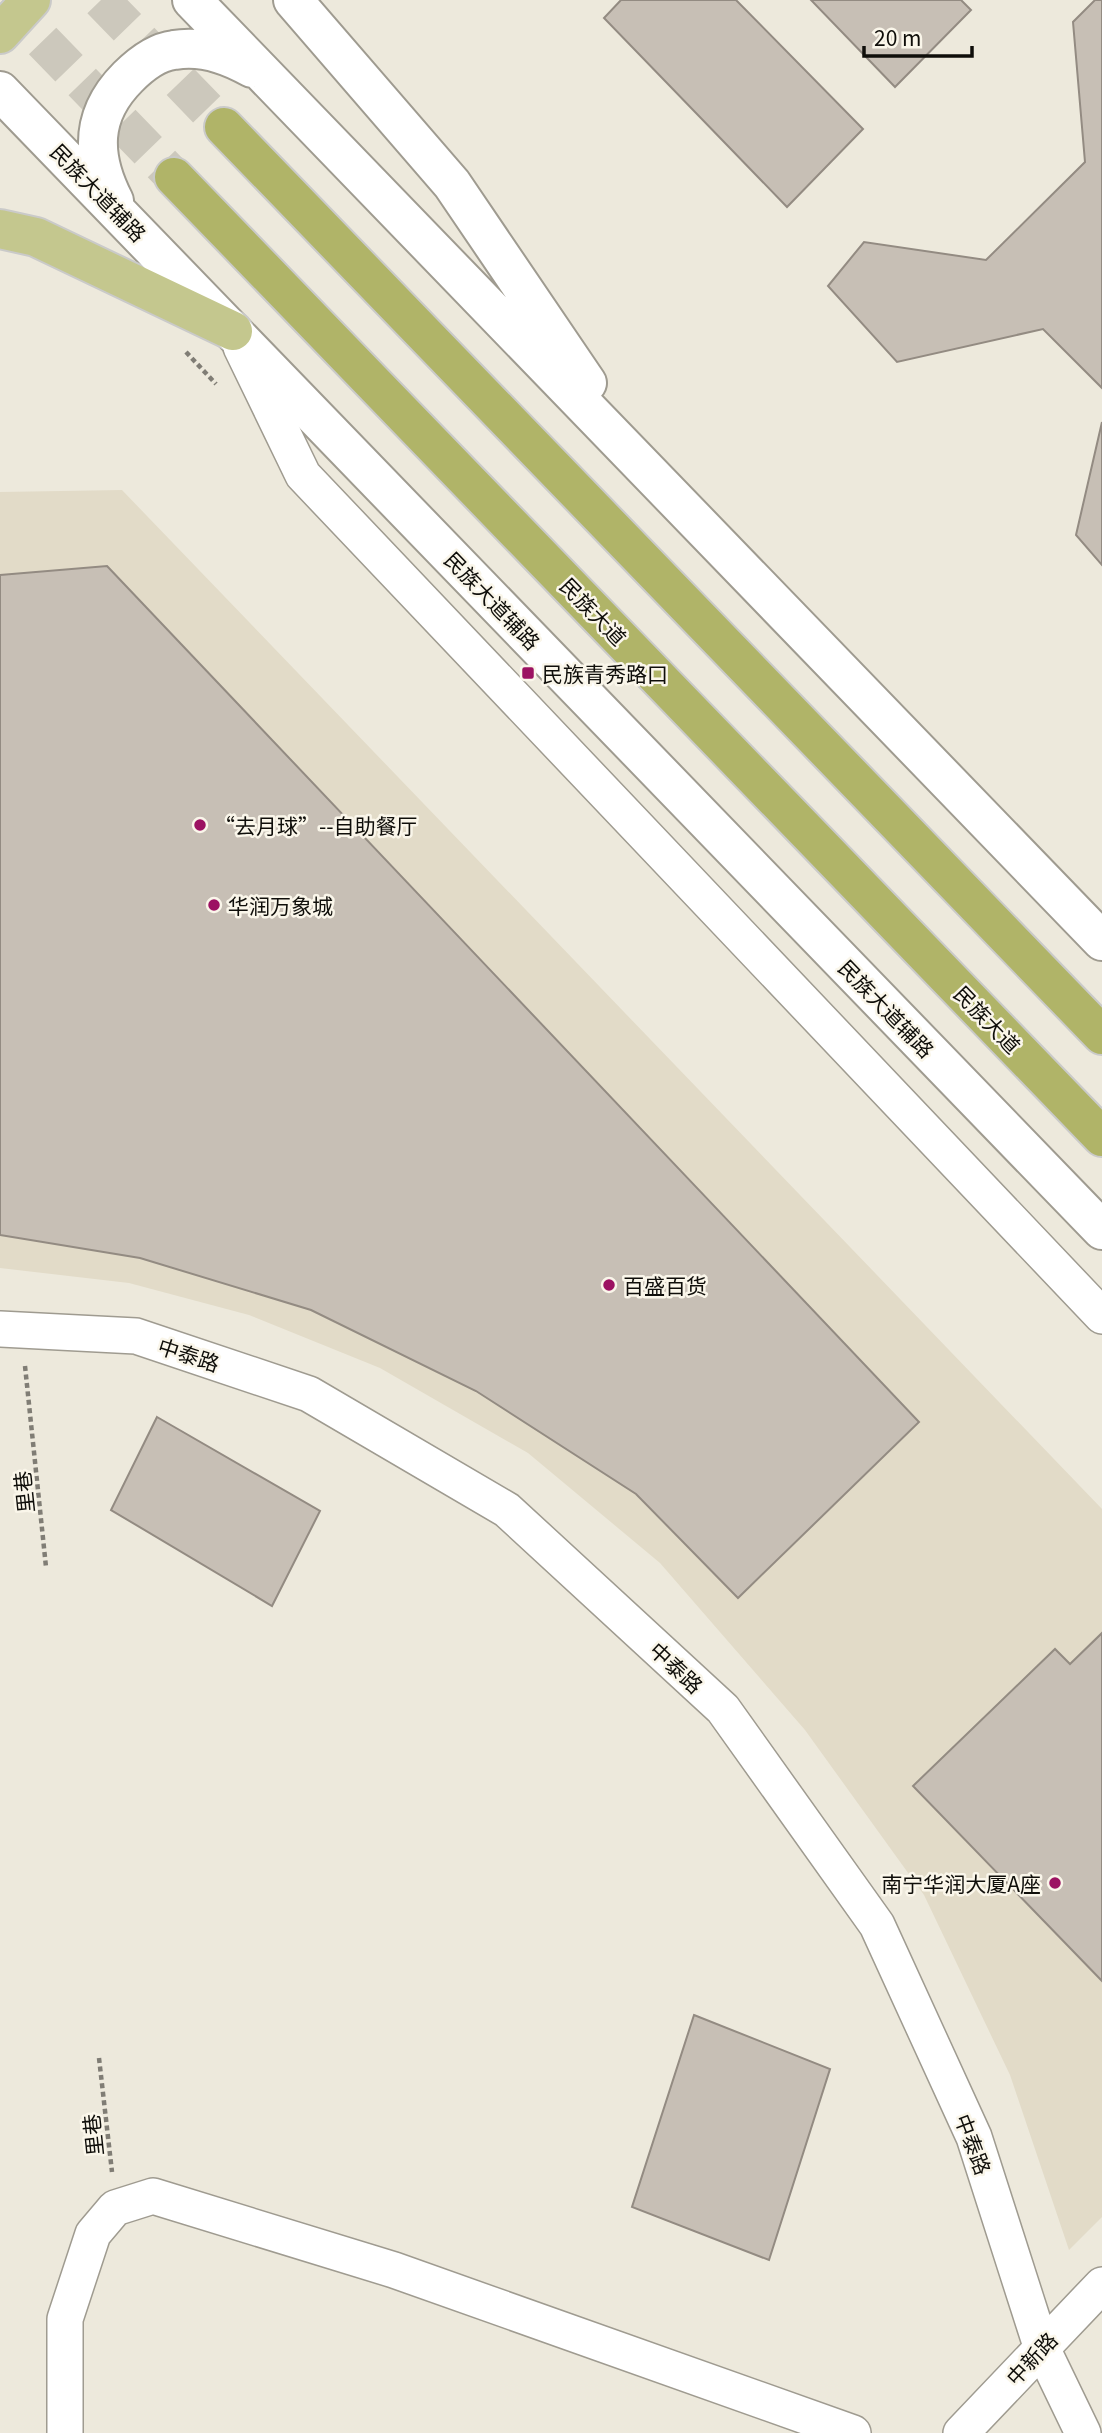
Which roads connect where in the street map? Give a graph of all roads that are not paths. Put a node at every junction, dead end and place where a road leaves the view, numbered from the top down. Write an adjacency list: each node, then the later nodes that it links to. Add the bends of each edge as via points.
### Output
1 (31, 0): 4 (main road)
2 (192, 0): 5 (street)
3 (293, 0): 12 (street, via 452,184)
4 (0, 34)
5 (263, 74): 9 (street, via 219,53 197,49 173,50 135,70 105,107 97,135 105,184); 12 (street)
6 (0, 90): 9 (street, 民族大道辅路)
7 (224, 127): 14 (highway)
8 (174, 177): 15 (highway, 民族大道)
9 (120, 215): 11 (street, 民族大道辅路)
10 (0, 229): 11 (main road, via 36,237)
11 (233, 331): 16 (street, 民族大道辅路); 17 (street, via 303,475)
12 (645, 469): 13 (street)
13 (1102, 941)
14 (1102, 1035)
15 (1102, 1137)
16 (1102, 1230)
17 (1102, 1316)
18 (10, 1329): 20 (street, 中泰路, via 136,1336 309,1394 508,1510 723,1709 877,1925 974,2137)
19 (1102, 2285): 20 (street, 中新路)
20 (1041, 2346): 23 (street, 中新路); 24 (street, 中泰路)
21 (65, 2433): 22 (street, via 65,2319 93,2234 115,2208 153,2196 394,2270)
22 (853, 2433)
23 (961, 2433)
24 (1083, 2433)

